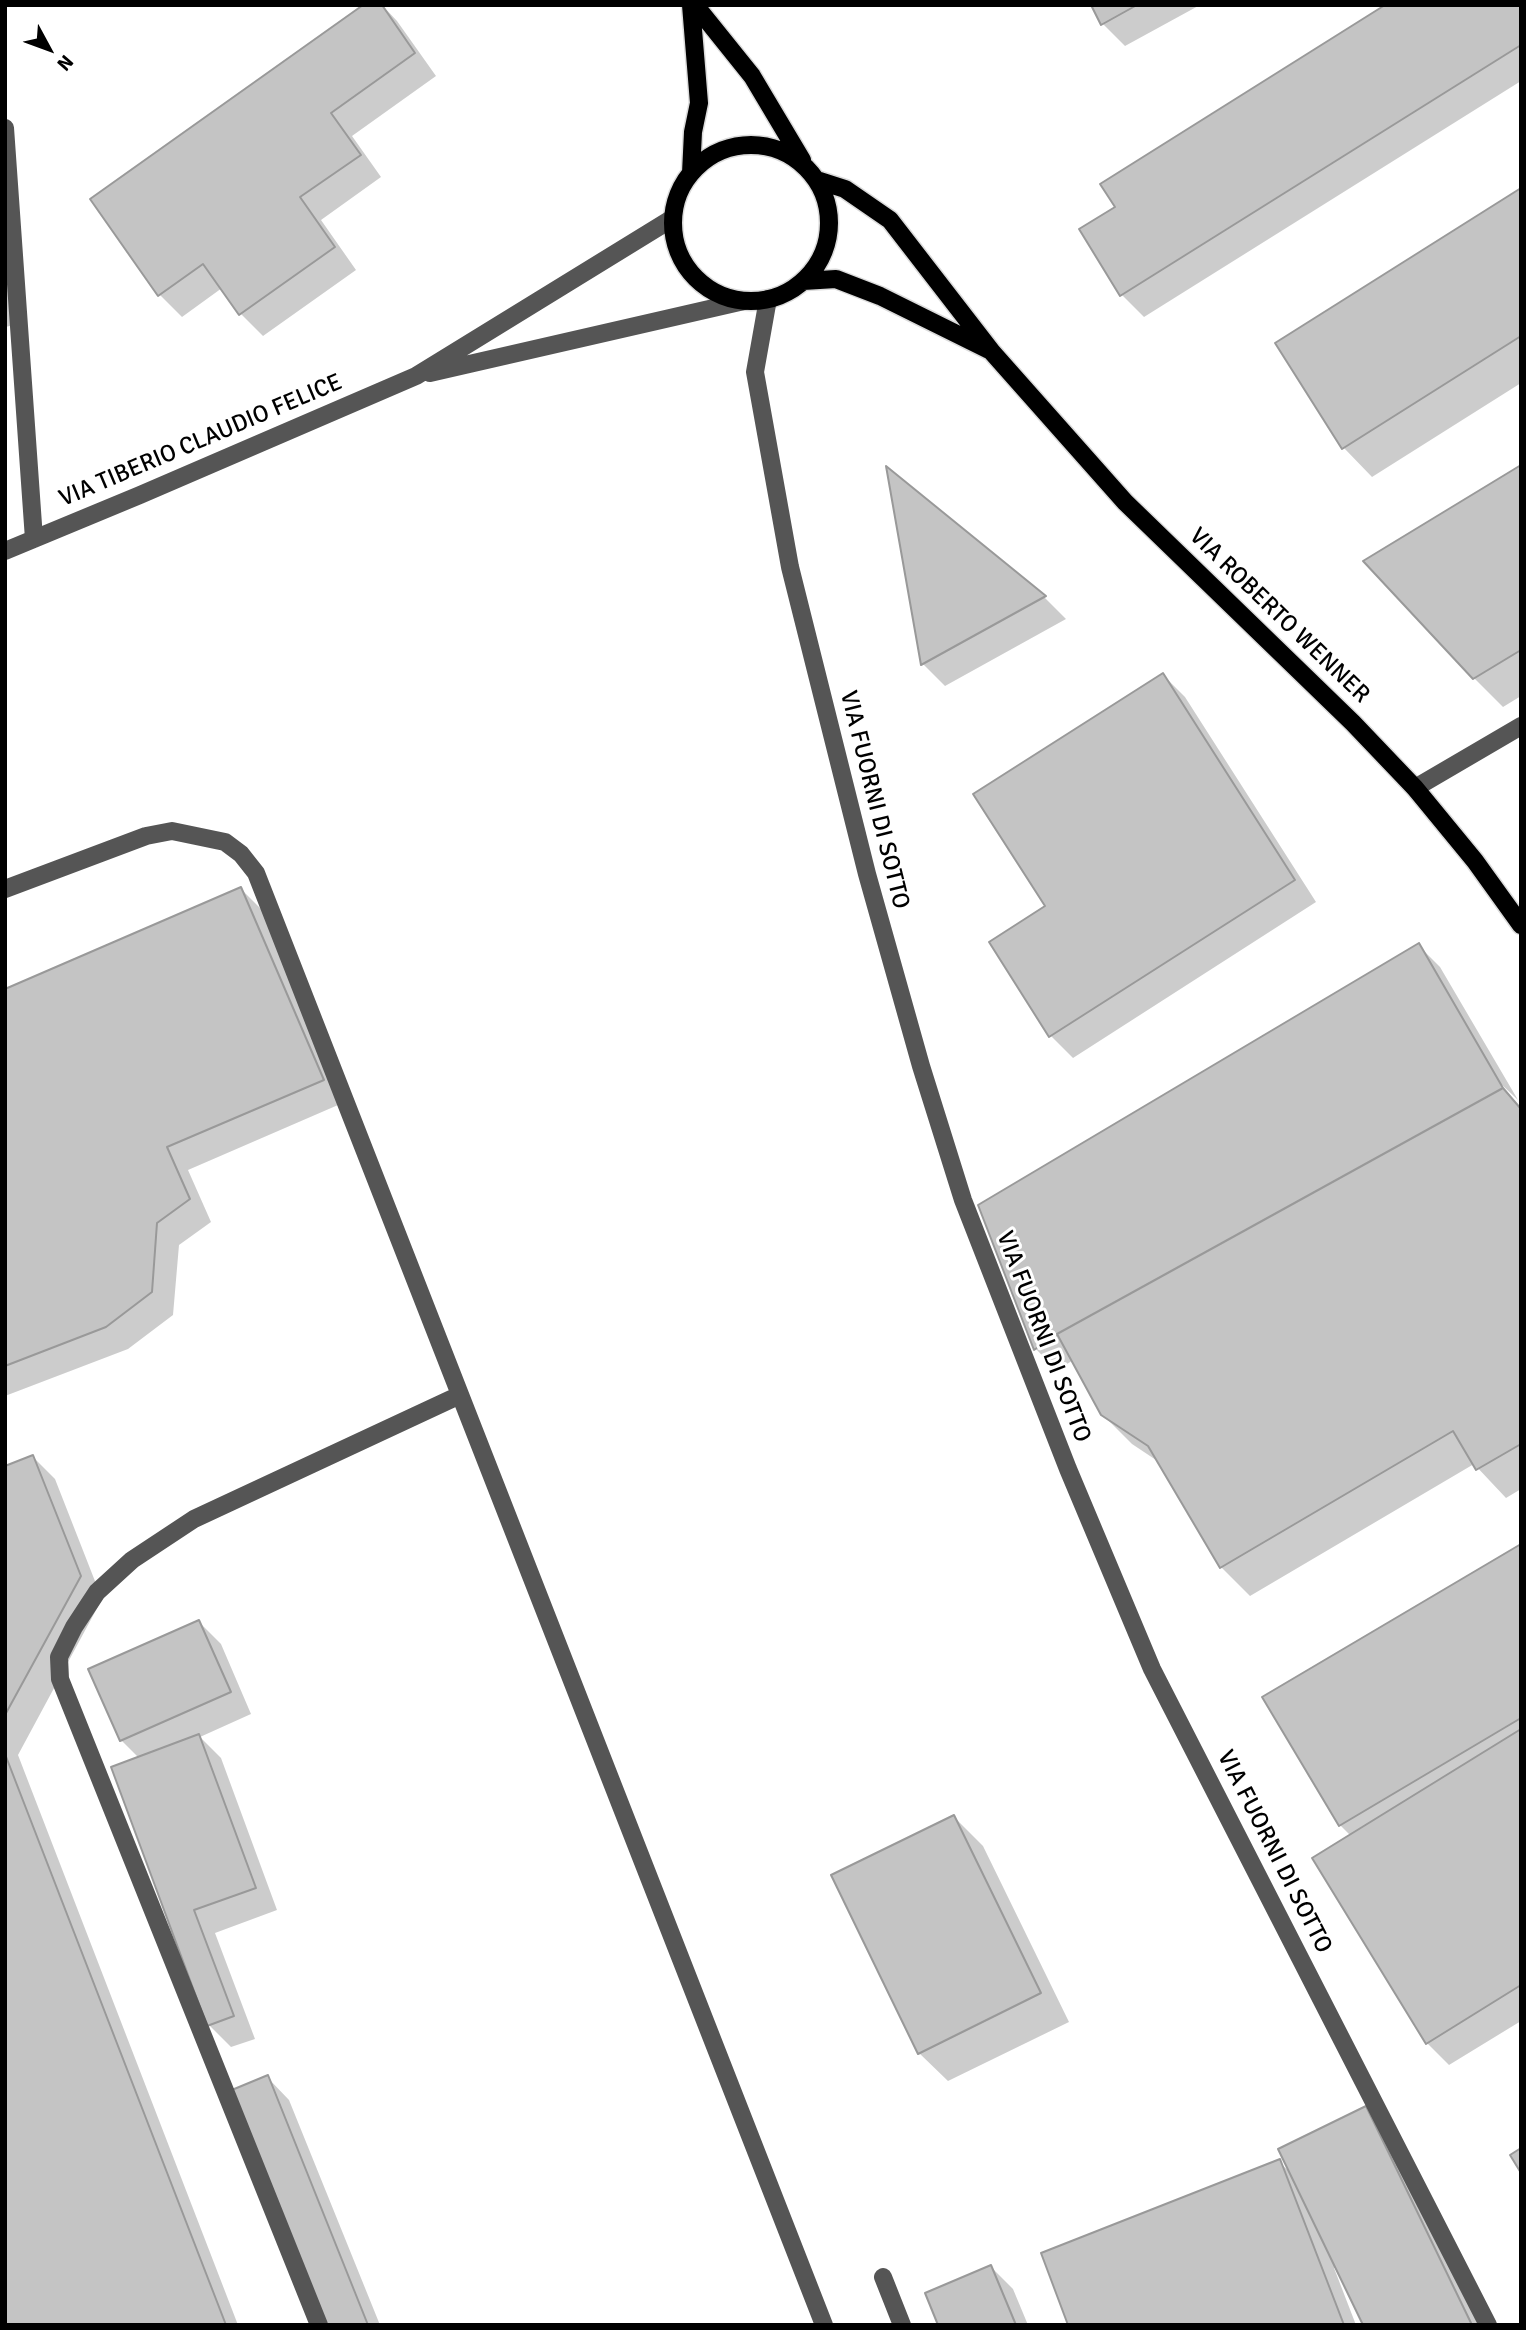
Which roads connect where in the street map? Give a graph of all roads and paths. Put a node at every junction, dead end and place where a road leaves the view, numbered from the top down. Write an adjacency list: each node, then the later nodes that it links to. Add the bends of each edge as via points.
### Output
1 (693, 5): 3 (main road, via 699,103); 4 (main road, via 752,76)
2 (5, 128): 11 (street)
3 (691, 173): 4 (main road, via 710,156 734,146 760,145 784,152); 5 (main road, via 678,194)
4 (811, 173): 6 (main road, via 825,197 828,236 823,254); 9 (main road, VIA ROBERTO WENNER, via 845,189 890,220)
5 (673, 218): 8 (main road, via 675,242 692,274 721,295); 10 (street)
6 (803, 281): 7 (main road); 9 (main road, VIA ROBERTO WENNER, via 835,279 880,296)
7 (768, 299): 8 (main road); 22 (street, VIA FUORNI DI SOTTO, via 755,372 790,567 867,874 963,1200 1152,1669)
8 (744, 301): 10 (street)
9 (992, 352): 14 (main road, VIA ROBERTO WENNER, via 1125,502)
10 (416, 376): 11 (street, VIA TIBERIO CLAUDIO FELICE)
11 (34, 539): 12 (street, VIA TIBERIO CLAUDIO FELICE)
12 (5, 551)
13 (1521, 726): 14 (street)
14 (1415, 788): 16 (main road, VIA ROBERTO WENNER)
15 (5, 889): 17 (street, via 146,836 172,831 225,842 241,854 256,873)
16 (1521, 925)
17 (460, 1395): 19 (street, via 194,1518 132,1560 97,1592 59,1657 60,1679); 20 (street)
18 (883, 2277): 21 (street)
19 (319, 2325)
20 (824, 2325)
21 (902, 2325)
22 (1488, 2325)

